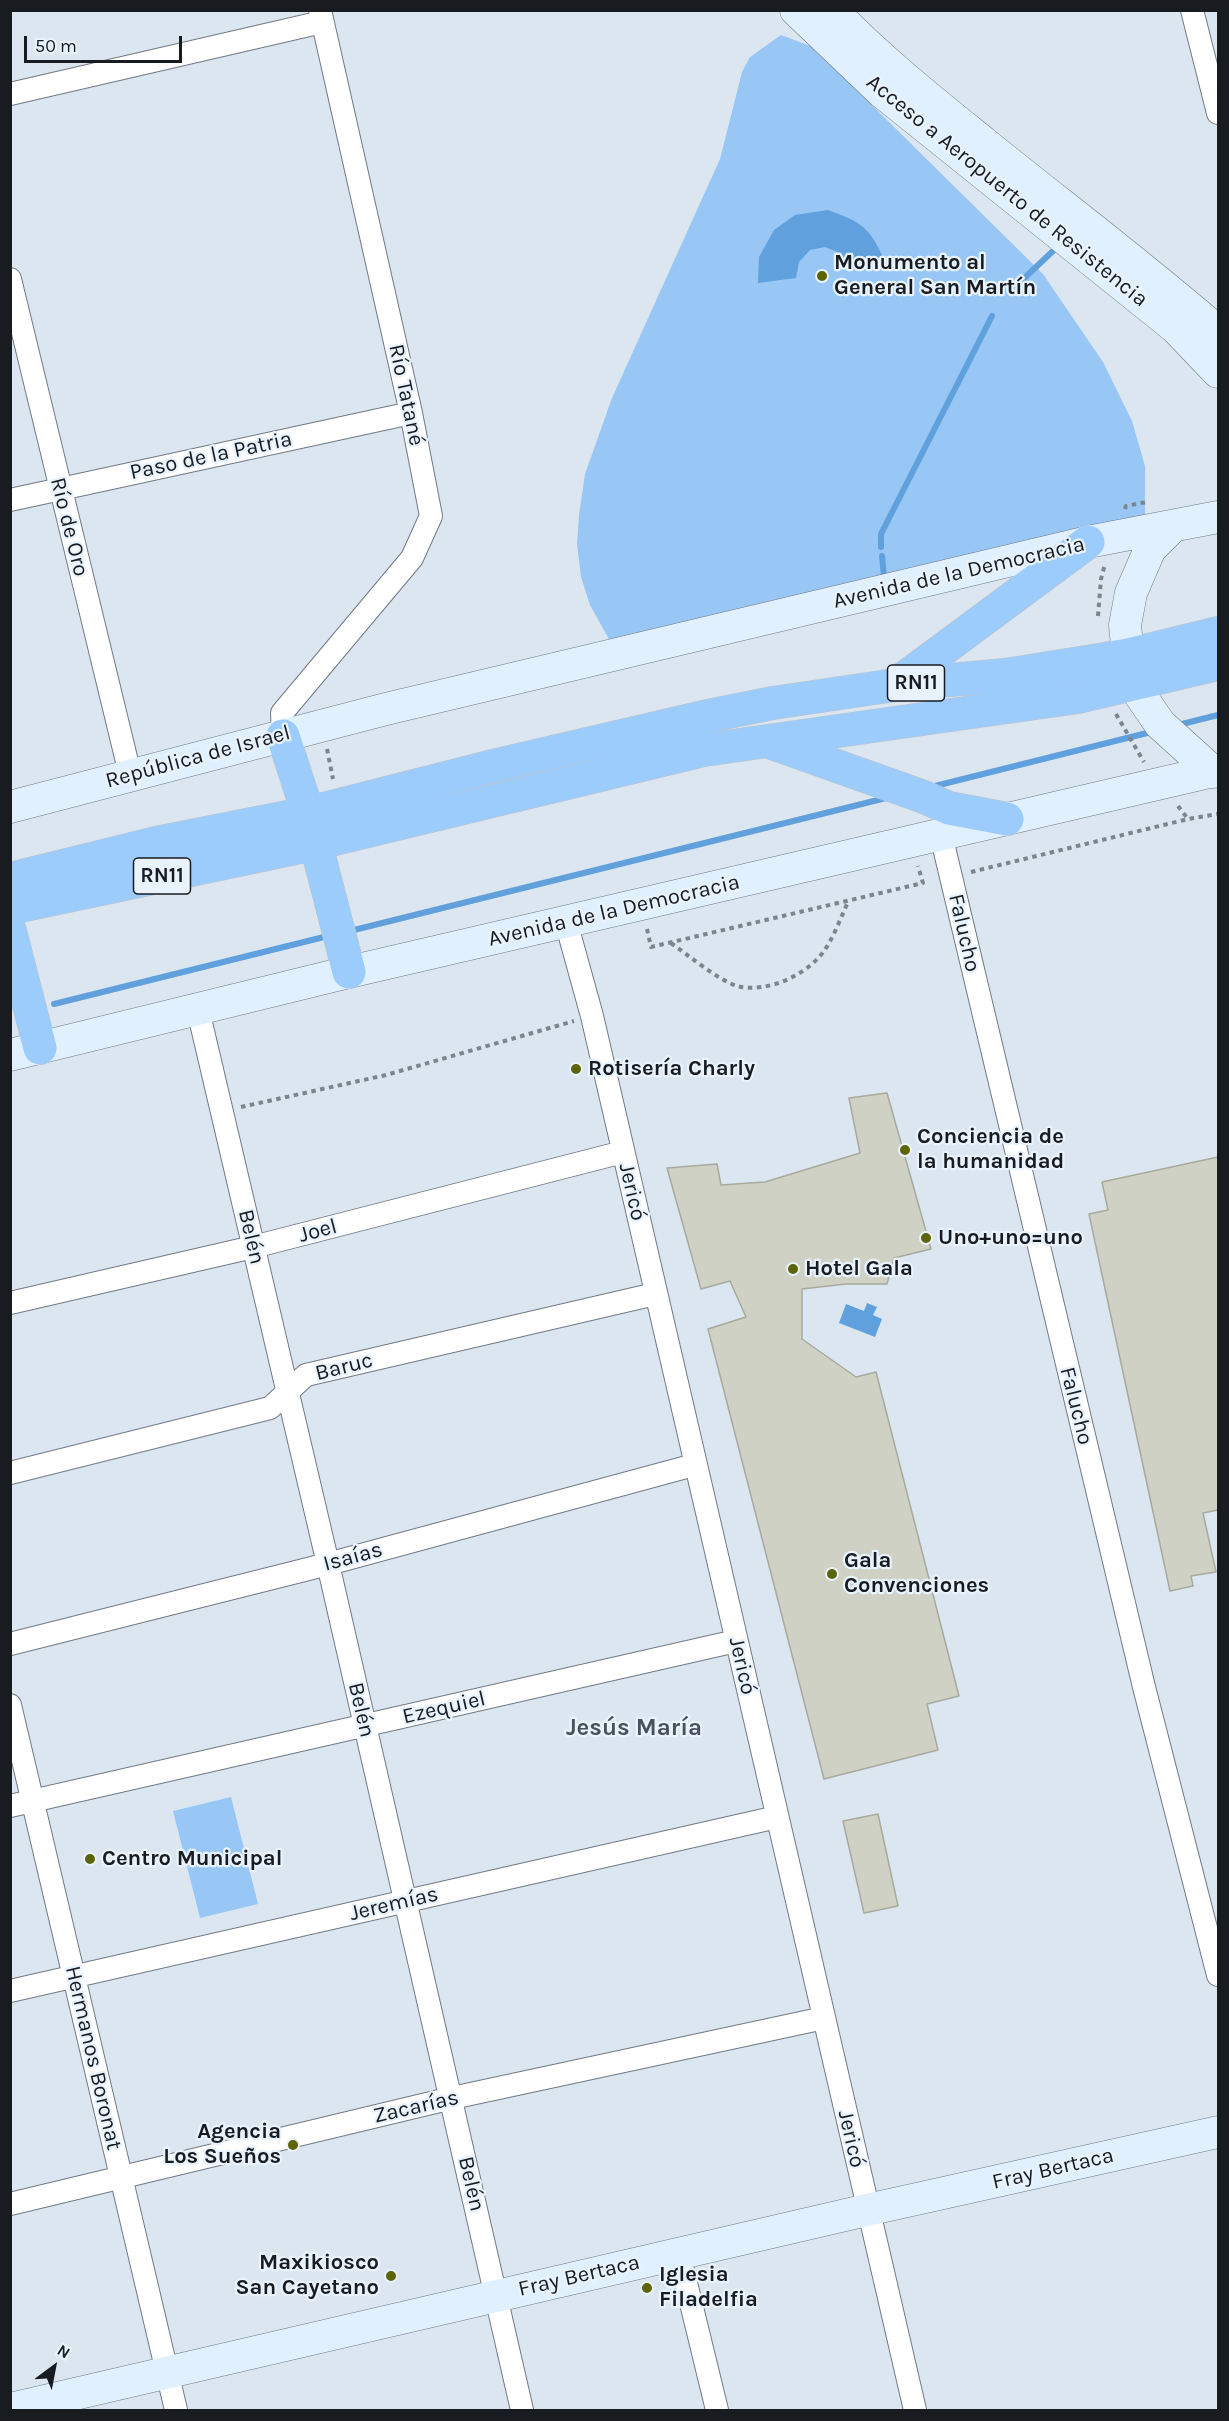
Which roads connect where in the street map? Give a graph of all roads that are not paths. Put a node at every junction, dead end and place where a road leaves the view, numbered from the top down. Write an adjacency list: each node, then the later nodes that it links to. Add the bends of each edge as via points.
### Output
1 (796, 10): 9 (street, Acceso a Aeropuerto de Resistencia, via 882,92 1176,328)
2 (832, 10): 8 (street, Acceso a Aeropuerto de Resistencia, via 909,81)
3 (1192, 10): 6 (street)
4 (321, 16): 5 (street); 10 (street, Río Tatané)
5 (10, 94)
6 (1218, 113)
7 (10, 279): 11 (street, Río de Oro)
8 (1218, 332)
9 (1218, 372)
10 (411, 413): 11 (street, Paso de la Patria); 21 (street, Río Tatané, via 431,516 412,558 282,713)
11 (59, 489): 12 (street, Paso de la Patria); 24 (street, Río de Oro)
12 (10, 500)
13 (1218, 517): 14 (street, Avenida de la Democracia)
14 (1173, 526): 15 (street, Avenida de la Democracia); 18 (street, via 1150,549 1131,592 1125,625)
15 (1088, 542): 19 (highway); 20 (street, Avenida de la Democracia)
16 (1218, 633): 18 (highway, RN11)
17 (1218, 664): 18 (highway, RN11)
18 (1131, 670): 19 (highway, RN11); 22 (highway, RN11, via 1078,697); 23 (street, via 1160,724)
19 (894, 685): 27 (highway, RN11, via 773,703 493,766)
20 (386, 709): 21 (street, República de Israel)
21 (283, 736): 24 (street, República de Israel); 27 (highway)
22 (765, 740): 26 (highway, via 949,808); 27 (highway, RN11)
23 (1216, 771): 26 (street, Avenida de la Democracia)
24 (130, 774): 25 (street, República de Israel)
25 (10, 807)
26 (1007, 819): 28 (street, Avenida de la Democracia)
27 (311, 828): 29 (highway, RN11, via 156,843); 30 (highway, RN11); 33 (highway)
28 (926, 838): 31 (street, Avenida de la Democracia); 52 (street, Falucho, via 951,877 1141,1676)
29 (10, 879)
30 (10, 908)
31 (566, 922): 33 (street, Avenida de la Democracia); 36 (street, Jericó)
32 (10, 931): 35 (highway)
33 (349, 972): 34 (street, Avenida de la Democracia)
34 (198, 1010): 35 (street, Avenida de la Democracia); 37 (street, Belén)
35 (25, 1051)
36 (623, 1152): 37 (street, Joel); 38 (street, Jericó)
37 (253, 1247): 39 (street, Joel); 40 (street, Belén)
38 (655, 1294): 40 (street, Baruc, via 306,1375); 41 (street, Jericó)
39 (10, 1303)
40 (288, 1392): 42 (street, Baruc, via 270,1408); 43 (street, Belén)
41 (694, 1465): 43 (street, Isaías); 44 (street, Jericó)
42 (10, 1473)
43 (328, 1564): 45 (street, Isaías); 47 (street, Belén)
44 (736, 1641): 47 (street, Ezequiel); 50 (street, Jericó)
45 (10, 1644)
46 (10, 1705): 48 (street, Hermanos Boronat)
47 (365, 1725): 48 (street, Ezequiel); 51 (street, Belén)
48 (33, 1801): 49 (street, Ezequiel); 53 (street, Hermanos Boronat)
49 (10, 1806)
50 (777, 1817): 51 (street, Jeremías); 55 (street, Jericó)
51 (406, 1902): 53 (street, Jeremías); 56 (street, Belén)
52 (1218, 1975)
53 (74, 1977): 54 (street, Jeremías); 58 (street, Hermanos Boronat)
54 (10, 1991)
55 (824, 2018): 56 (street, Zacarías); 60 (street, Jericó)
56 (452, 2098): 58 (street, Zacarías); 62 (street, Belén)
57 (1218, 2132): 60 (street, Fray Bertaca)
58 (121, 2179): 59 (street, Zacarías); 63 (street, Hermanos Boronat)
59 (10, 2204)
60 (867, 2210): 61 (street, Fray Bertaca); 68 (street, Jericó)
61 (679, 2254): 62 (street, Fray Bertaca); 67 (street)
62 (495, 2295): 63 (street, Fray Bertaca); 66 (street, Belén)
63 (166, 2372): 64 (street, Fray Bertaca); 65 (street, Hermanos Boronat)
64 (10, 2409)
65 (176, 2410)
66 (522, 2410)
67 (717, 2410)
68 (915, 2410)

